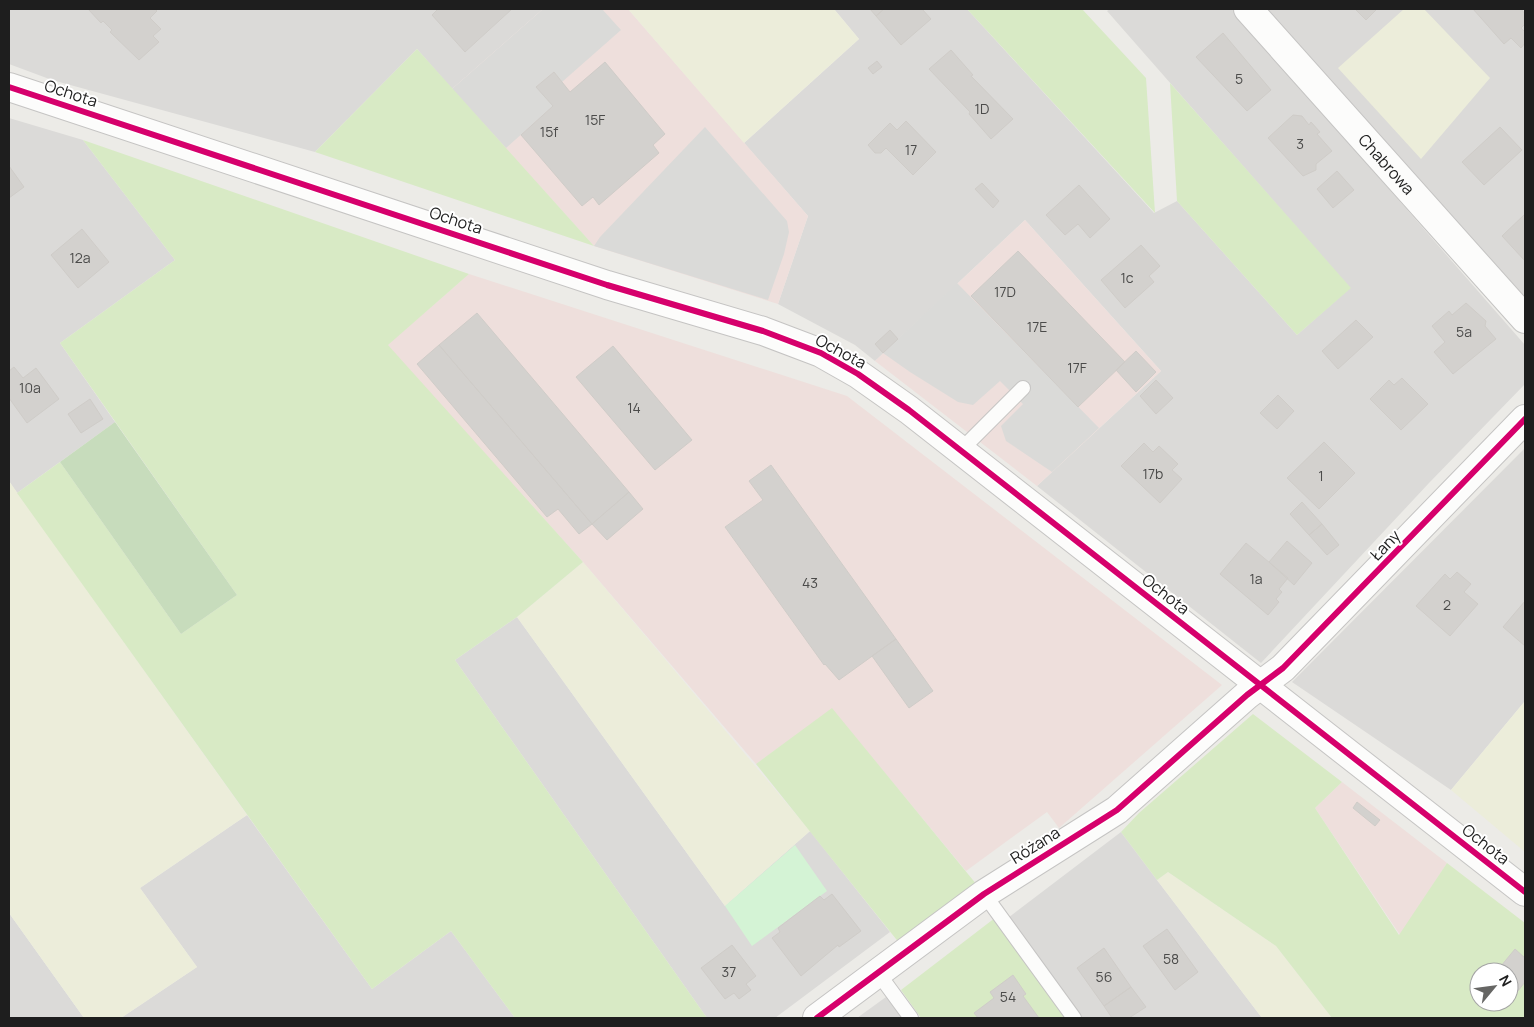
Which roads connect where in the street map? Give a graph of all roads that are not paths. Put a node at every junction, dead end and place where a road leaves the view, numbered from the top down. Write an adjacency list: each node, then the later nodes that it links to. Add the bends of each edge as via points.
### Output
1 (1248, 9): 3 (street, Chabrowa)
2 (9, 87): 6 (street, Ochota, via 607,285 763,331 821,352 879,389)
3 (1525, 320)
4 (1023, 388): 6 (lane)
5 (1525, 419): 7 (street, Łany, via 1338,614 1283,668)
6 (960, 450): 7 (street, Ochota)
7 (1259, 685): 8 (street, Ochota); 9 (street, Różana, via 1117,810)
8 (1525, 892)
9 (984, 894): 10 (street, Różana); 13 (lane)
10 (878, 973): 11 (street, Różana); 12 (lane)
11 (818, 1018)
12 (911, 1018)
13 (1074, 1018)

